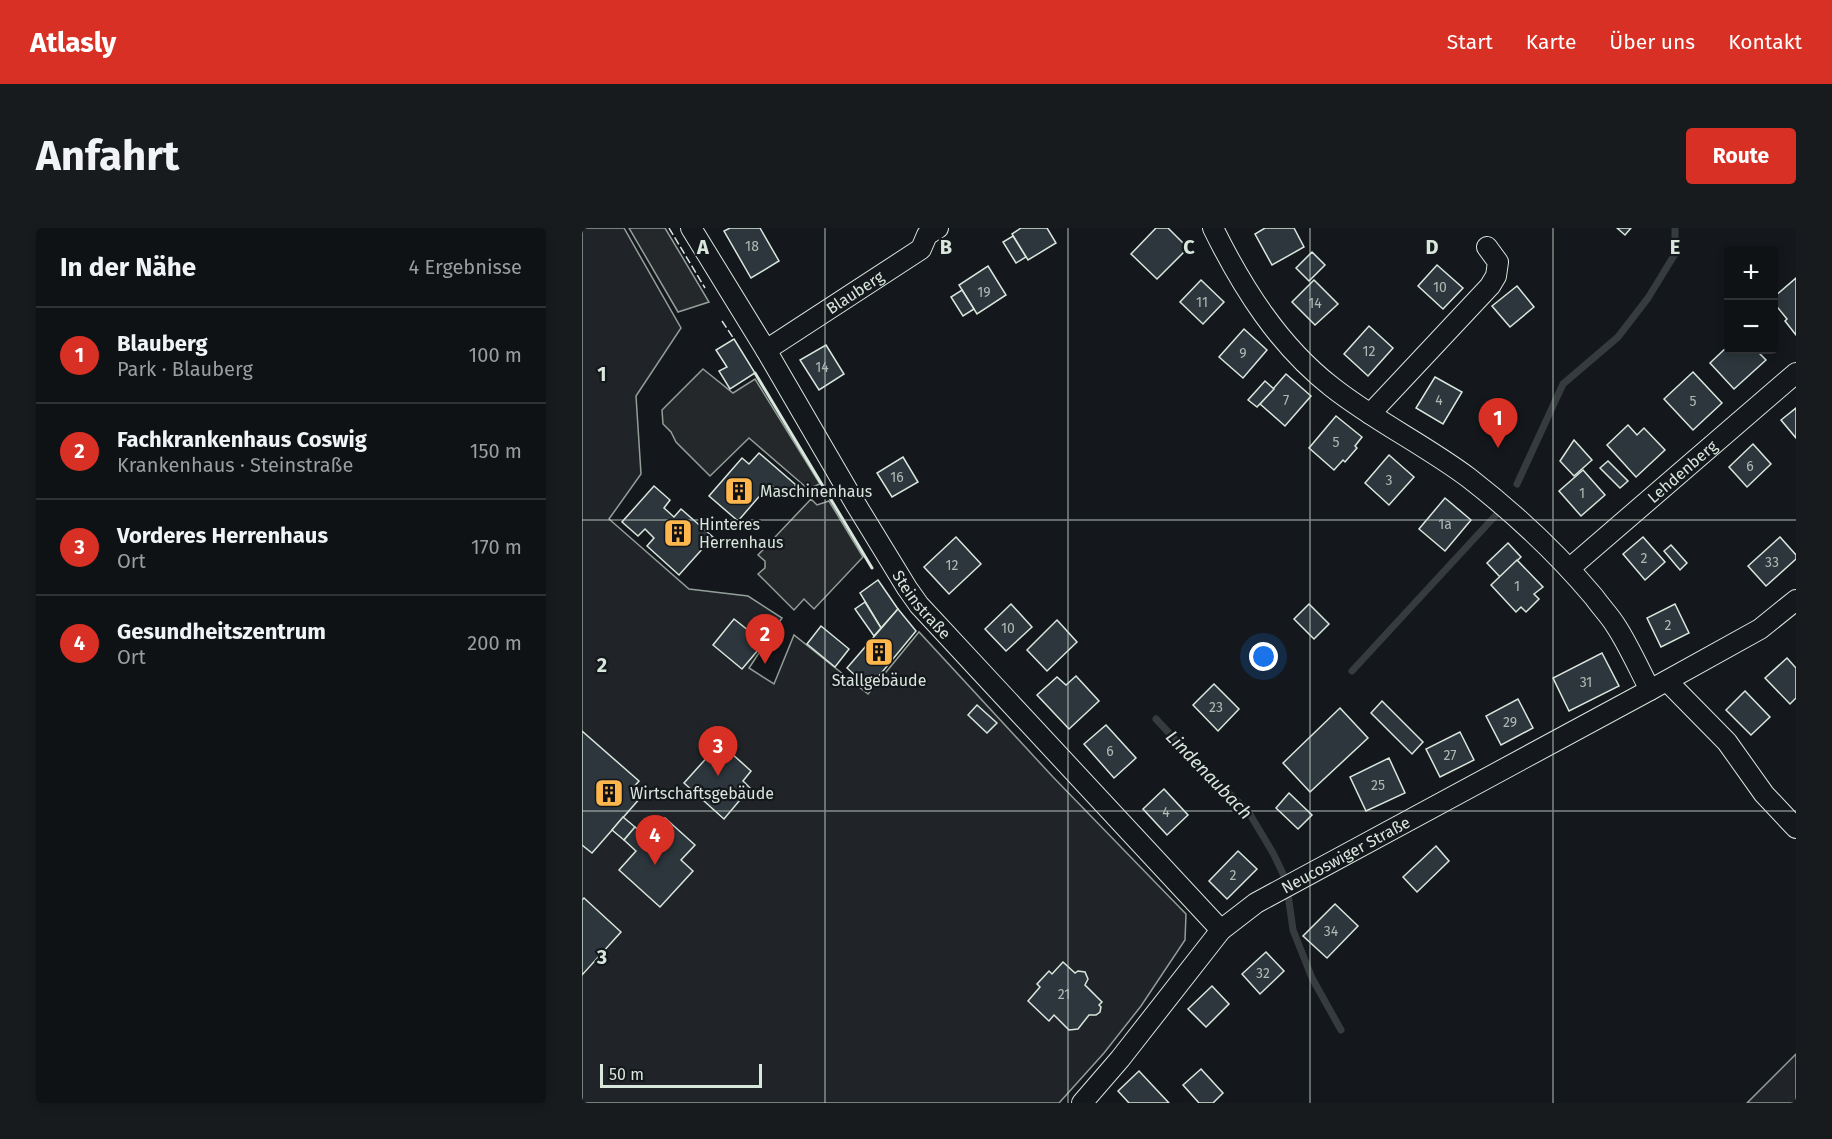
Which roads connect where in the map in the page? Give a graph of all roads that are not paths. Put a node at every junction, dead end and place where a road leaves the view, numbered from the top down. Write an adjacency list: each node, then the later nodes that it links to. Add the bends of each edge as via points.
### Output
1 (691, 228): 5 (street, Steinstraße)
2 (938, 228): 5 (street, Blauberg, via 927,235 921,249)
3 (1213, 228): 7 (street, via 1230,263 1275,329 1308,367)
4 (1487, 247): 7 (street, via 1498,262 1490,286)
5 (766, 350): 12 (street, Steinstraße, via 920,605)
6 (1796, 373): 8 (street, Lehdenberg)
7 (1370, 414): 8 (street, via 1467,477)
8 (1569, 568): 10 (street)
9 (1796, 600): 10 (street, Neucoswiger Straße, via 1760,628)
10 (1659, 686): 11 (street, via 1727,742 1764,794); 12 (street, Neucoswiger Straße, via 1256,903)
11 (1796, 828)
12 (1221, 930): 13 (street, Neucoswiger Straße)
13 (1082, 1103)

